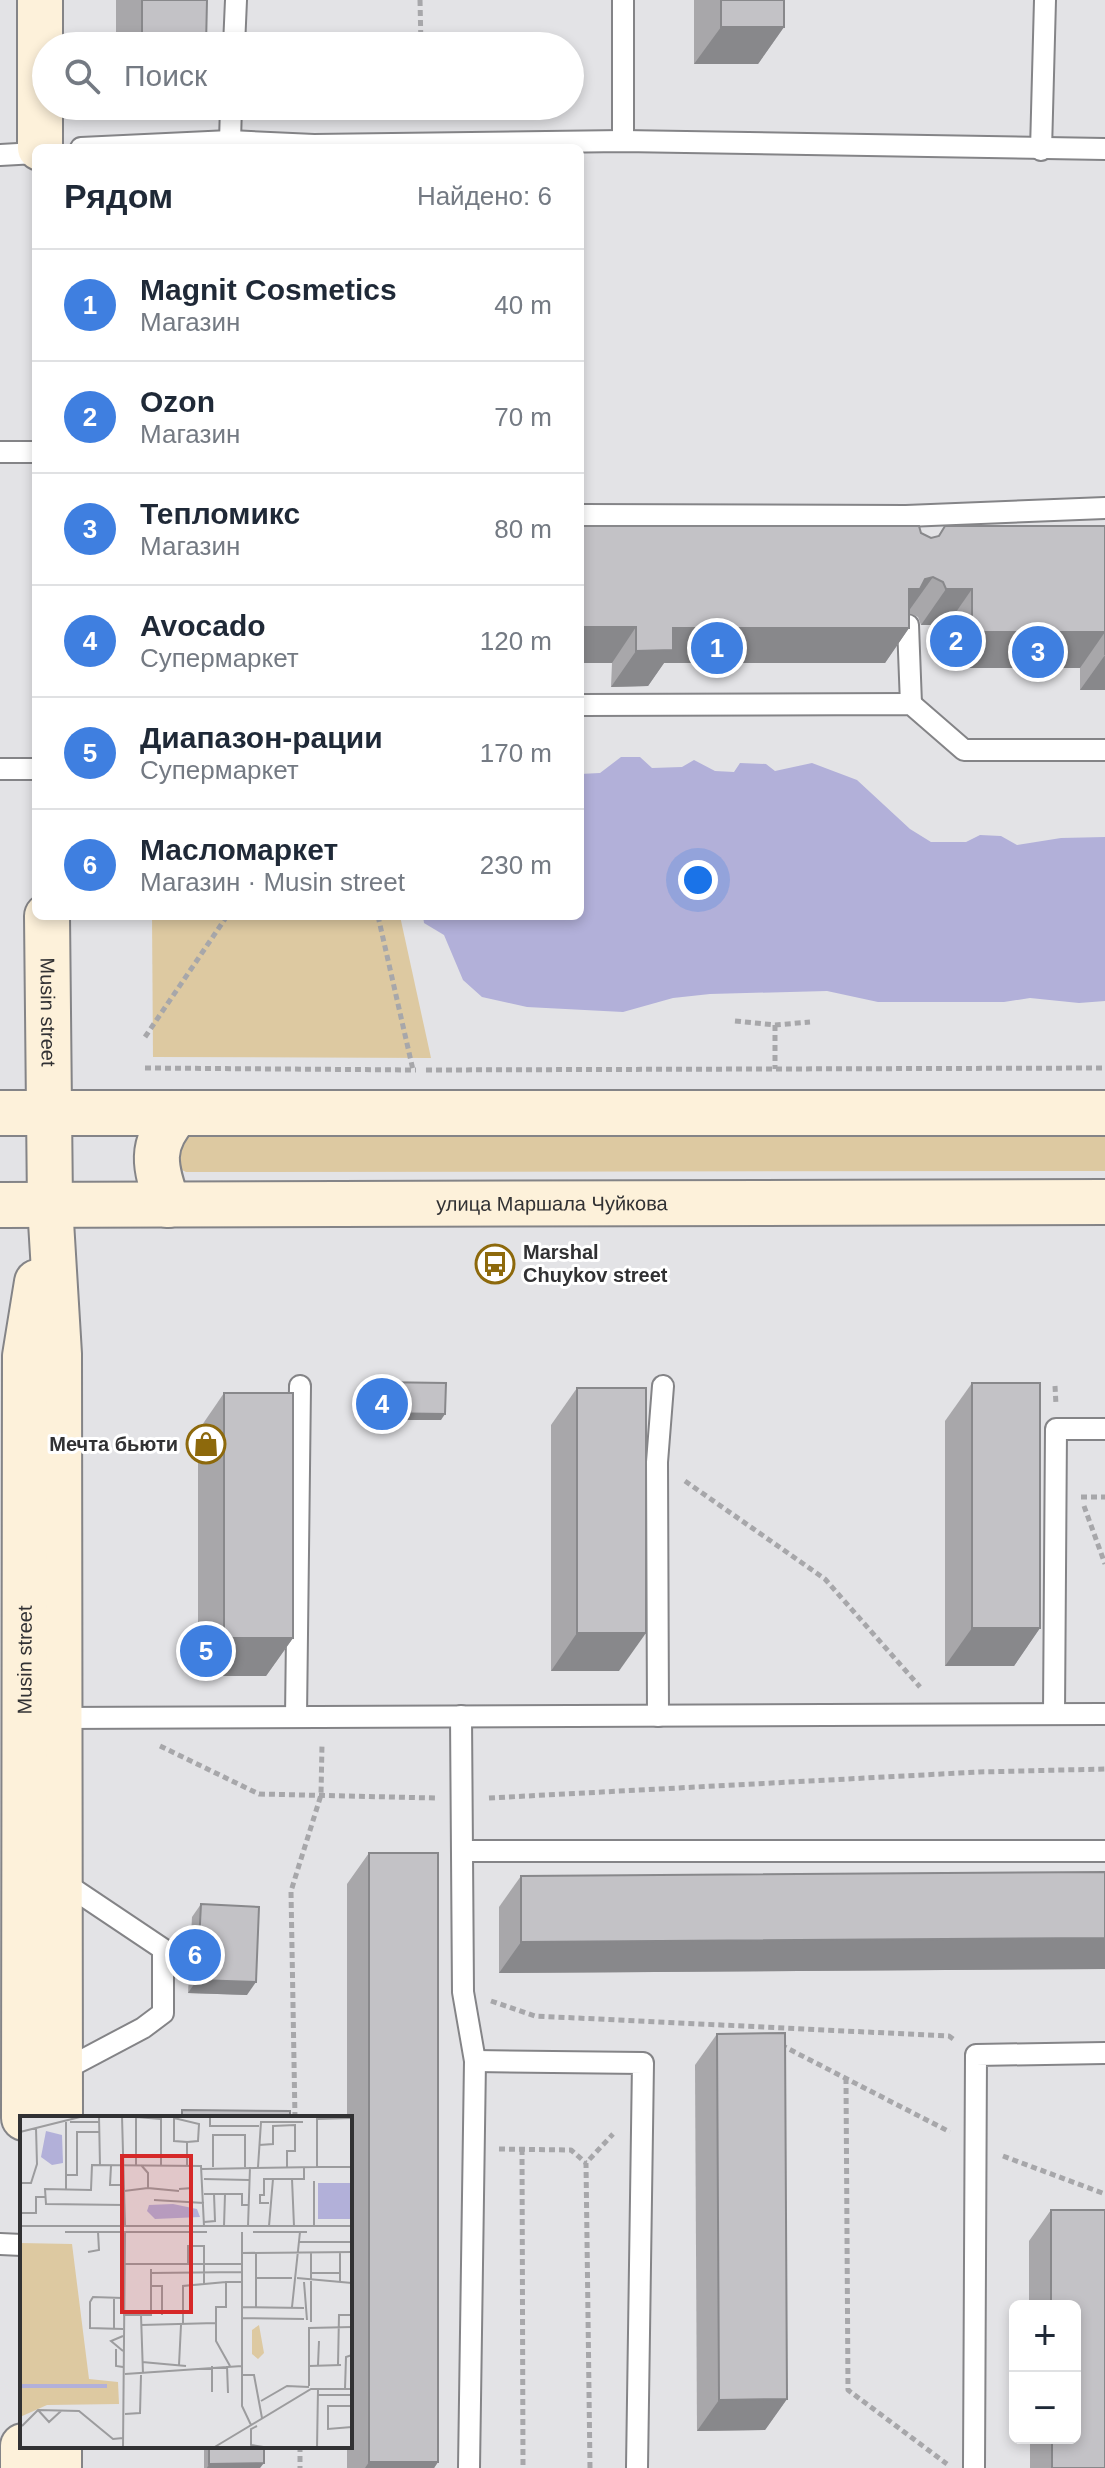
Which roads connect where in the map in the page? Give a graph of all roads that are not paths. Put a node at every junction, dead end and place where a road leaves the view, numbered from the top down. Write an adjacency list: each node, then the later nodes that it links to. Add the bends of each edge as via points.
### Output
1 (40, 0): 5 (main road)
2 (236, 0): 6 (lane)
3 (623, 0): 10 (lane)
4 (1045, 0): 16 (lane)
5 (40, 32)
6 (235, 32)
7 (40, 120): 11 (main road)
8 (231, 120): 9 (lane)
9 (230, 141): 12 (lane); 13 (lane)
10 (623, 141): 14 (lane); 16 (lane)
11 (40, 144)
12 (166, 144)
13 (272, 144)
14 (469, 144)
15 (1105, 149): 16 (lane)
16 (1041, 150)
17 (32, 153): 18 (lane)
18 (0, 155)
19 (0, 452): 20 (lane)
20 (32, 452)
21 (1105, 508): 23 (lane)
22 (584, 515): 23 (lane)
23 (906, 516): 24 (lane)
24 (907, 561)
25 (908, 625): 26 (lane)
26 (911, 704): 27 (lane); 28 (lane, via 964,750)
27 (584, 705)
28 (1105, 750)
29 (0, 769): 30 (lane)
30 (32, 769)
31 (47, 920): 33 (main road, Musin street)
32 (0, 1113): 33 (main road)
33 (48, 1113): 34 (main road); 38 (main road, Musin street)
34 (178, 1113): 35 (main road); 39 (main road, via 156,1150)
35 (1105, 1113)
36 (1105, 1202): 39 (main road, улица Маршала Чуйкова)
37 (0, 1205): 38 (main road, улица Маршала Чуйкова)
38 (50, 1205): 39 (main road, улица Маршала Чуйкова); 48 (main road, Musin street, via 25,1356)
39 (168, 1205)
40 (300, 1386): 47 (lane)
41 (663, 1386): 46 (lane, via 657,1462)
42 (1105, 1429): 43 (lane, via 1056,1429)
43 (1054, 1714): 44 (lane); 46 (lane)
44 (1105, 1714)
45 (461, 1716): 46 (lane); 47 (lane); 50 (lane)
46 (658, 1716)
47 (296, 1717): 48 (lane)
48 (42, 1718): 49 (main road, Musin street); 52 (main road, Musin street)
49 (12, 1769): 56 (main road, Musin street)
50 (464, 1851): 51 (lane); 54 (lane, via 463,1992)
51 (1105, 1851)
52 (60, 1880): 55 (main road, Musin street); 55 (lane, via 163,1949 163,2013)
53 (1105, 2053): 62 (lane, via 976,2055)
54 (475, 2061): 60 (lane); 61 (lane, via 643,2063)
55 (60, 2072): 57 (main road, Musin street)
56 (24, 2116)
57 (60, 2116)
58 (0, 2244): 59 (lane)
59 (20, 2245)
60 (469, 2468)
61 (637, 2468)
62 (974, 2468)

